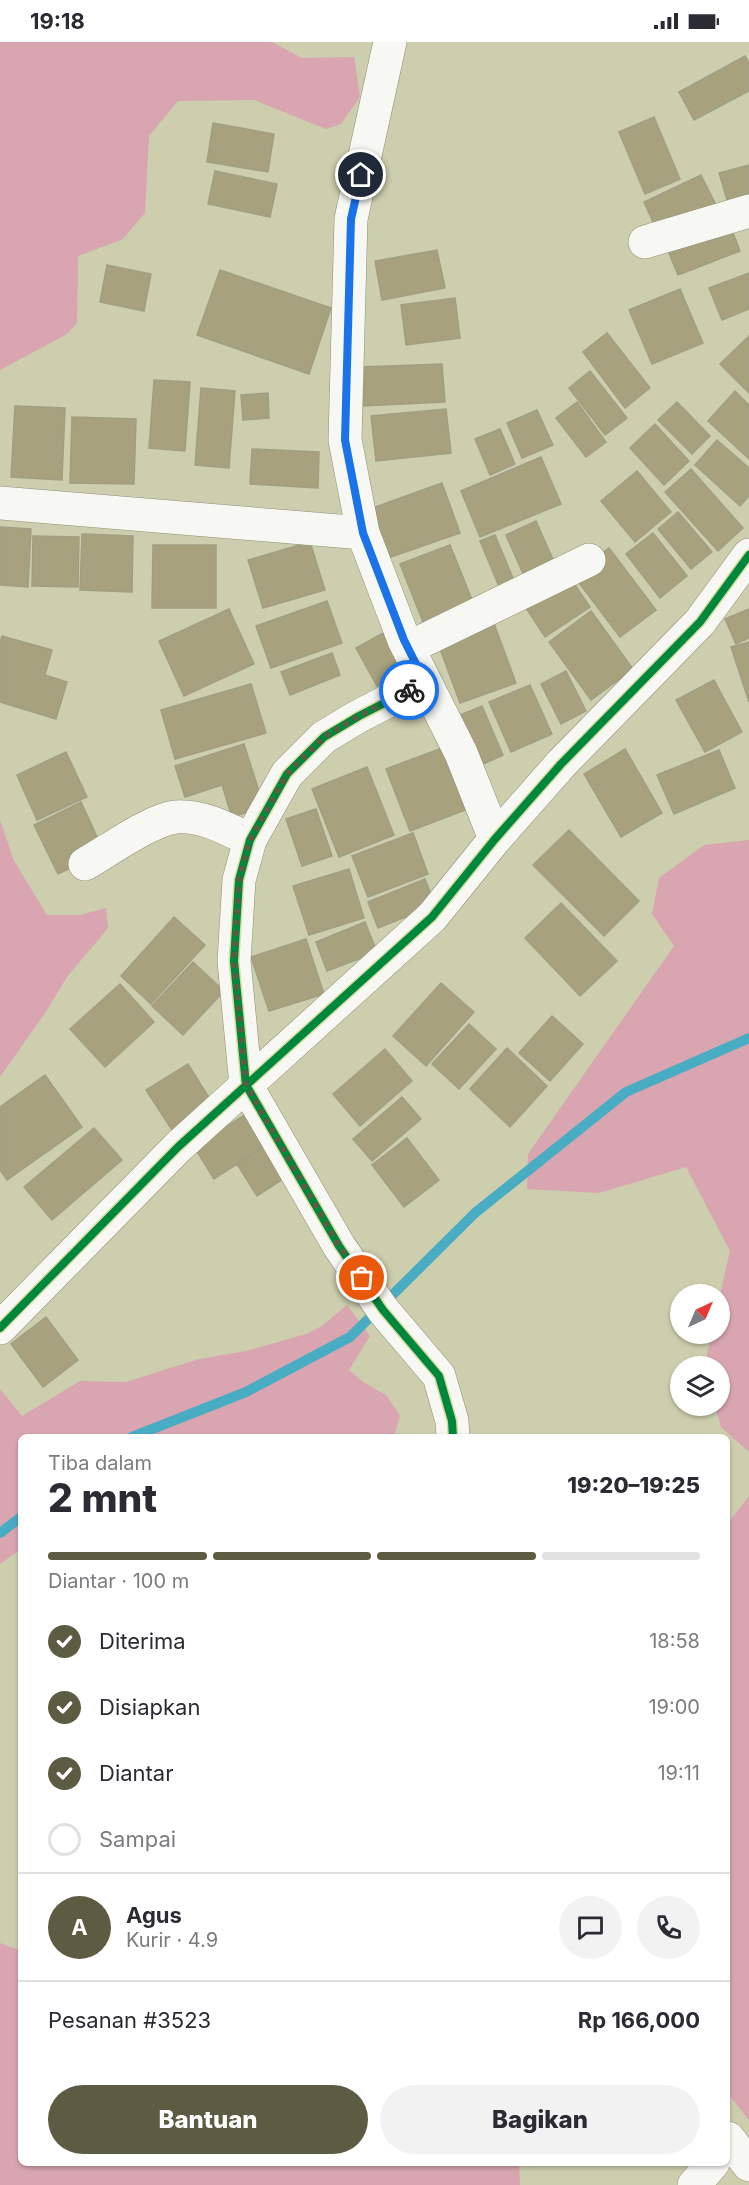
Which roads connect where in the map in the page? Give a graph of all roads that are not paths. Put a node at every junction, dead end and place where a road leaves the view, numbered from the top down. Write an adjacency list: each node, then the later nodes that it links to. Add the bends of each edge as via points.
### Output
1 (390, 42): 5 (street, via 351,219 345,440)
2 (749, 211): 3 (street)
3 (645, 242)
4 (0, 503): 5 (street)
5 (363, 533): 8 (street)
6 (749, 555): 10 (street, via 700,622 561,764)
7 (589, 560): 8 (street)
8 (408, 648): 9 (street)
9 (425, 682): 10 (street, via 461,753); 11 (street, via 324,737 287,774)
10 (495, 839): 13 (street, via 432,917)
11 (250, 840): 12 (street, via 216,824 174,817 152,825); 13 (street, via 239,880 234,961)
12 (85, 864)
13 (246, 1085): 14 (street, via 123,1201); 15 (street, via 339,1246 383,1310 439,1376)
14 (0, 1328)
15 (453, 1434)
16 (714, 2166): 17 (street)
17 (694, 2185)

